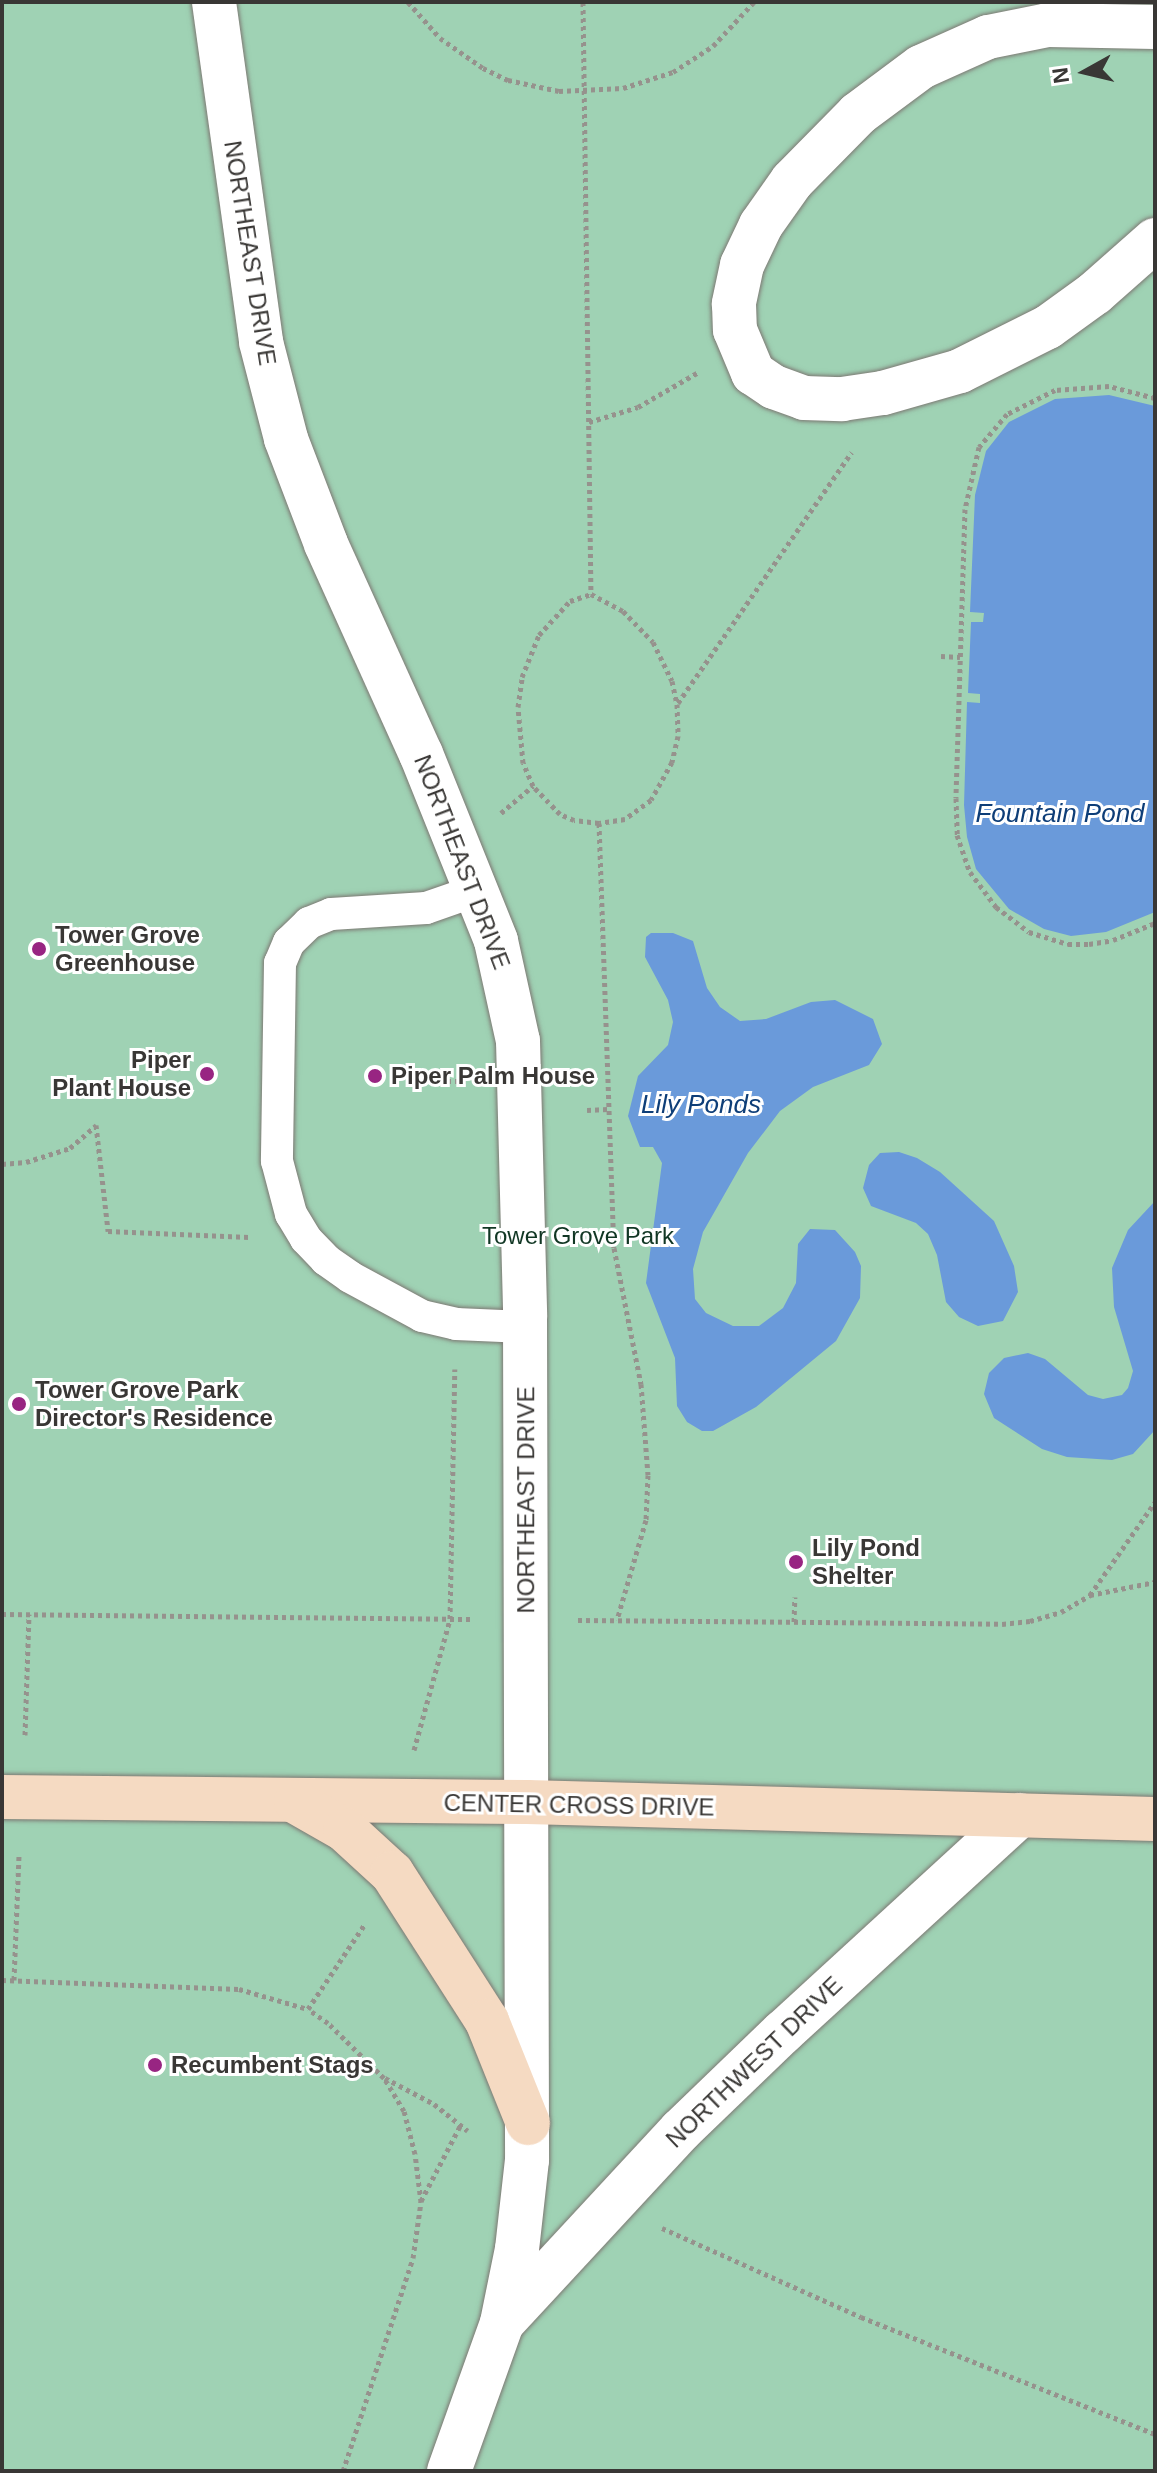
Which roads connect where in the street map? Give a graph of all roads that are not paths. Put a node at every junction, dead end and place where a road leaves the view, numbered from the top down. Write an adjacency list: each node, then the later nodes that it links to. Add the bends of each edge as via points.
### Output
1 (214, 2): 4 (street, NORTHEAST DRIVE, via 261,342 286,439)
2 (1155, 27): 3 (street, via 1048,25 988,37 921,67 858,114 792,181 761,225 742,265 735,330 753,373 774,387 804,398 883,393 960,371 1048,327)
3 (1155, 240)
4 (475, 891): 5 (street, NORTHEAST DRIVE, via 502,962 518,1041); 5 (lane, via 426,908 331,914 309,923 289,942 280,963 277,1161 291,1214 326,1260 422,1316 456,1324)
5 (525, 1327): 8 (street, NORTHEAST DRIVE)
6 (2, 1797): 7 (street, CENTER CROSS DRIVE)
7 (294, 1800): 8 (street, CENTER CROSS DRIVE); 11 (street, via 345,1830 392,1873 487,2021)
8 (527, 1802): 9 (street, CENTER CROSS DRIVE); 11 (street, NORTHWEST DRIVE)
9 (1020, 1815): 10 (street, CENTER CROSS DRIVE); 12 (street, NORTHWEST DRIVE, via 681,2130)
10 (1155, 1819)
11 (528, 2123): 12 (street, NORTHWEST DRIVE, via 525,2192)
12 (502, 2323): 13 (street, NORTHWEST DRIVE)
13 (449, 2471)

